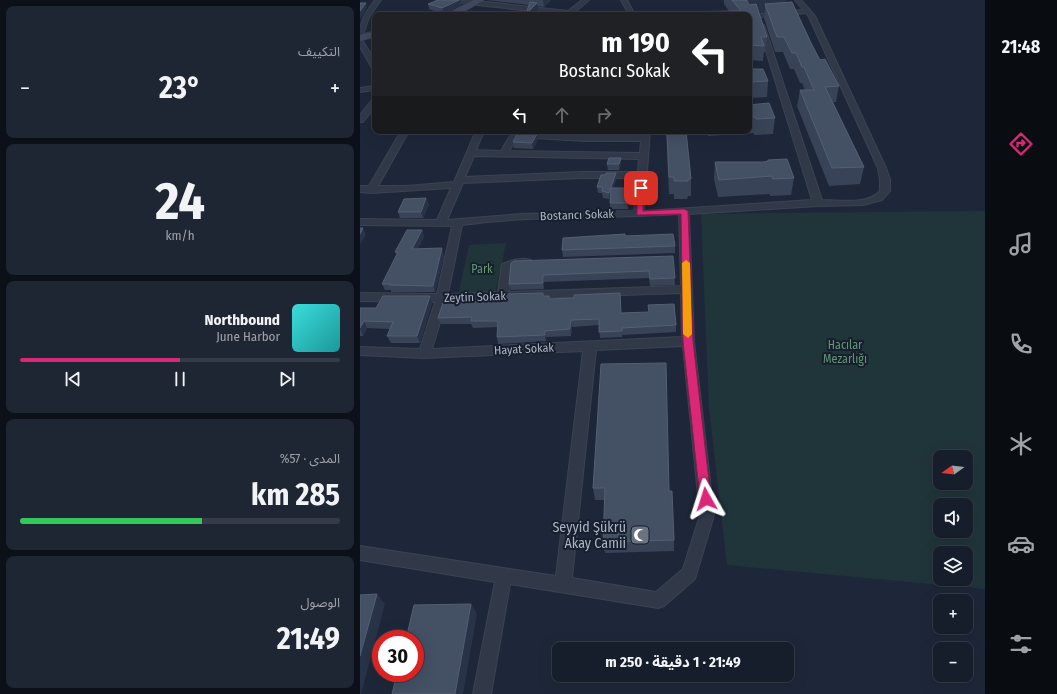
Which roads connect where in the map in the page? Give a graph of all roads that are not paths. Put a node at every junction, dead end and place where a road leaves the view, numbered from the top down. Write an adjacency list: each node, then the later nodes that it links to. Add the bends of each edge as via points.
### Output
1 (378, 0): 14 (street, via 366,17)
2 (447, 0): 6 (street)
3 (586, 0): 10 (street)
4 (624, 0): 11 (street)
5 (798, 0): 7 (street)
6 (478, 2): 8 (main road); 9 (street)
7 (809, 11): 12 (street); 34 (street, Bostancı Sokak, via 882,168 886,187 882,195 872,201)
8 (457, 12)
9 (539, 12)
10 (570, 12)
11 (630, 12)
12 (758, 15): 13 (street); 34 (street)
13 (752, 16)
14 (360, 35)
15 (372, 35): 16 (main road)
16 (360, 40): 17 (street)
17 (372, 61)
18 (372, 88): 19 (street)
19 (360, 90)
20 (372, 106): 21 (street)
21 (360, 120)
22 (403, 134): 33 (street)
23 (479, 134): 27 (street)
24 (515, 134): 28 (street)
25 (529, 134): 26 (street, via 579,138)
26 (645, 135): 29 (street)
27 (471, 153): 28 (street); 31 (street)
28 (504, 154): 29 (street)
29 (644, 156): 30 (street)
30 (642, 175): 31 (street, via 581,175); 36 (street)
31 (458, 183): 33 (street); 38 (street)
32 (360, 189): 33 (street)
33 (371, 190)
34 (818, 203): 35 (street, Bostancı Sokak)
35 (684, 211): 36 (street, Bostancı Sokak); 41 (street, via 679,258)
36 (640, 214): 39 (street, Bostancı Sokak, via 522,217)
37 (360, 222): 38 (street, Bostancı Sokak)
38 (441, 223): 39 (street, Bostancı Sokak)
39 (457, 223): 44 (street)
40 (535, 262): 43 (street, via 513,263 506,266)
41 (687, 289): 43 (street, Zeytin Sokak); 45 (street)
42 (360, 297): 44 (street, Zeytin Sokak)
43 (503, 297): 44 (street, Zeytin Sokak)
44 (441, 298): 48 (street)
45 (688, 341): 46 (street, Hayat Sokak); 51 (street, via 707,515 689,574 658,600)
46 (590, 346): 48 (street, Hayat Sokak); 51 (street)
47 (360, 351): 48 (street, Hayat Sokak)
48 (424, 354)
49 (360, 552): 50 (street)
50 (504, 575): 51 (street); 52 (street)
51 (562, 584)
52 (482, 694)

